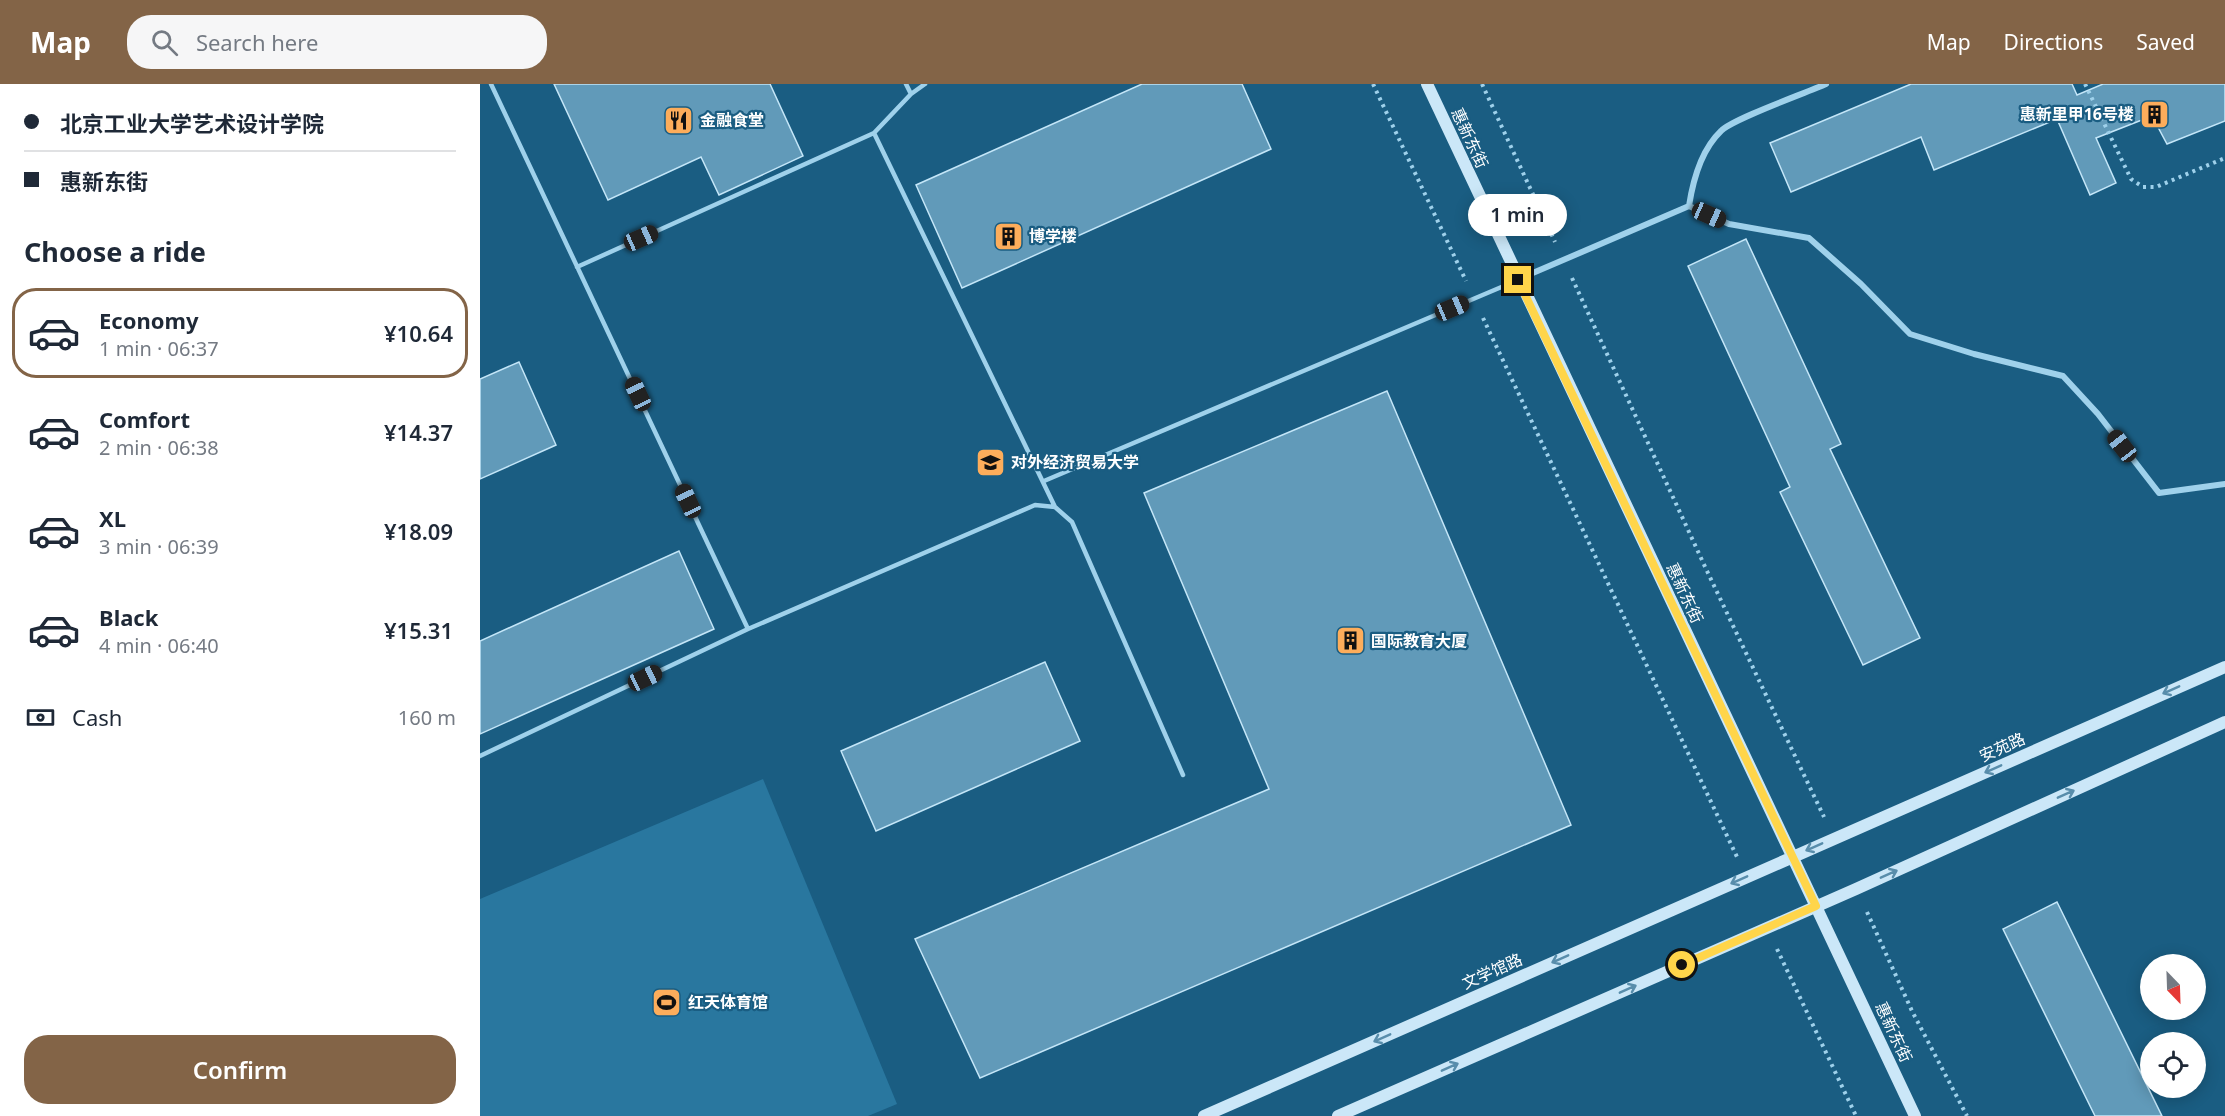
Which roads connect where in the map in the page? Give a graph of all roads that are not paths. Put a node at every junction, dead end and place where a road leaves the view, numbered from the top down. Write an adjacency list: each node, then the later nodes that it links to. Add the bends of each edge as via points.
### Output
1 (491, 84): 9 (lane)
2 (906, 84): 6 (lane)
3 (925, 84): 6 (lane)
4 (1428, 84): 10 (main road, 惠新东街)
5 (1826, 84): 8 (street, via 1722,129 1709,146 1693,184)
6 (911, 94): 7 (lane)
7 (874, 133): 9 (lane); 11 (lane)
8 (1689, 206): 10 (street); 12 (street, via 1729,224 1809,238 1910,334 2063,376 2159,493)
9 (577, 267): 14 (lane)
10 (1518, 280): 11 (lane); 19 (main road, 惠新东街)
11 (1044, 481): 13 (lane)
12 (2225, 484)
13 (1055, 507): 14 (lane, via 1035,505); 18 (lane, via 1072,522)
14 (748, 629): 17 (lane)
15 (2225, 667): 19 (main road, 安苑路, one-way to 19)
16 (2225, 722): 20 (main road, one-way to 16)
17 (480, 756)
18 (1183, 775)
19 (1792, 857): 20 (main road, 惠新东街); 21 (main road, 文学馆路, one-way to 21)
20 (1816, 906): 22 (main road, one-way to 20); 23 (main road, 惠新东街)
21 (1204, 1116)
22 (1338, 1116)
23 (1915, 1116)

